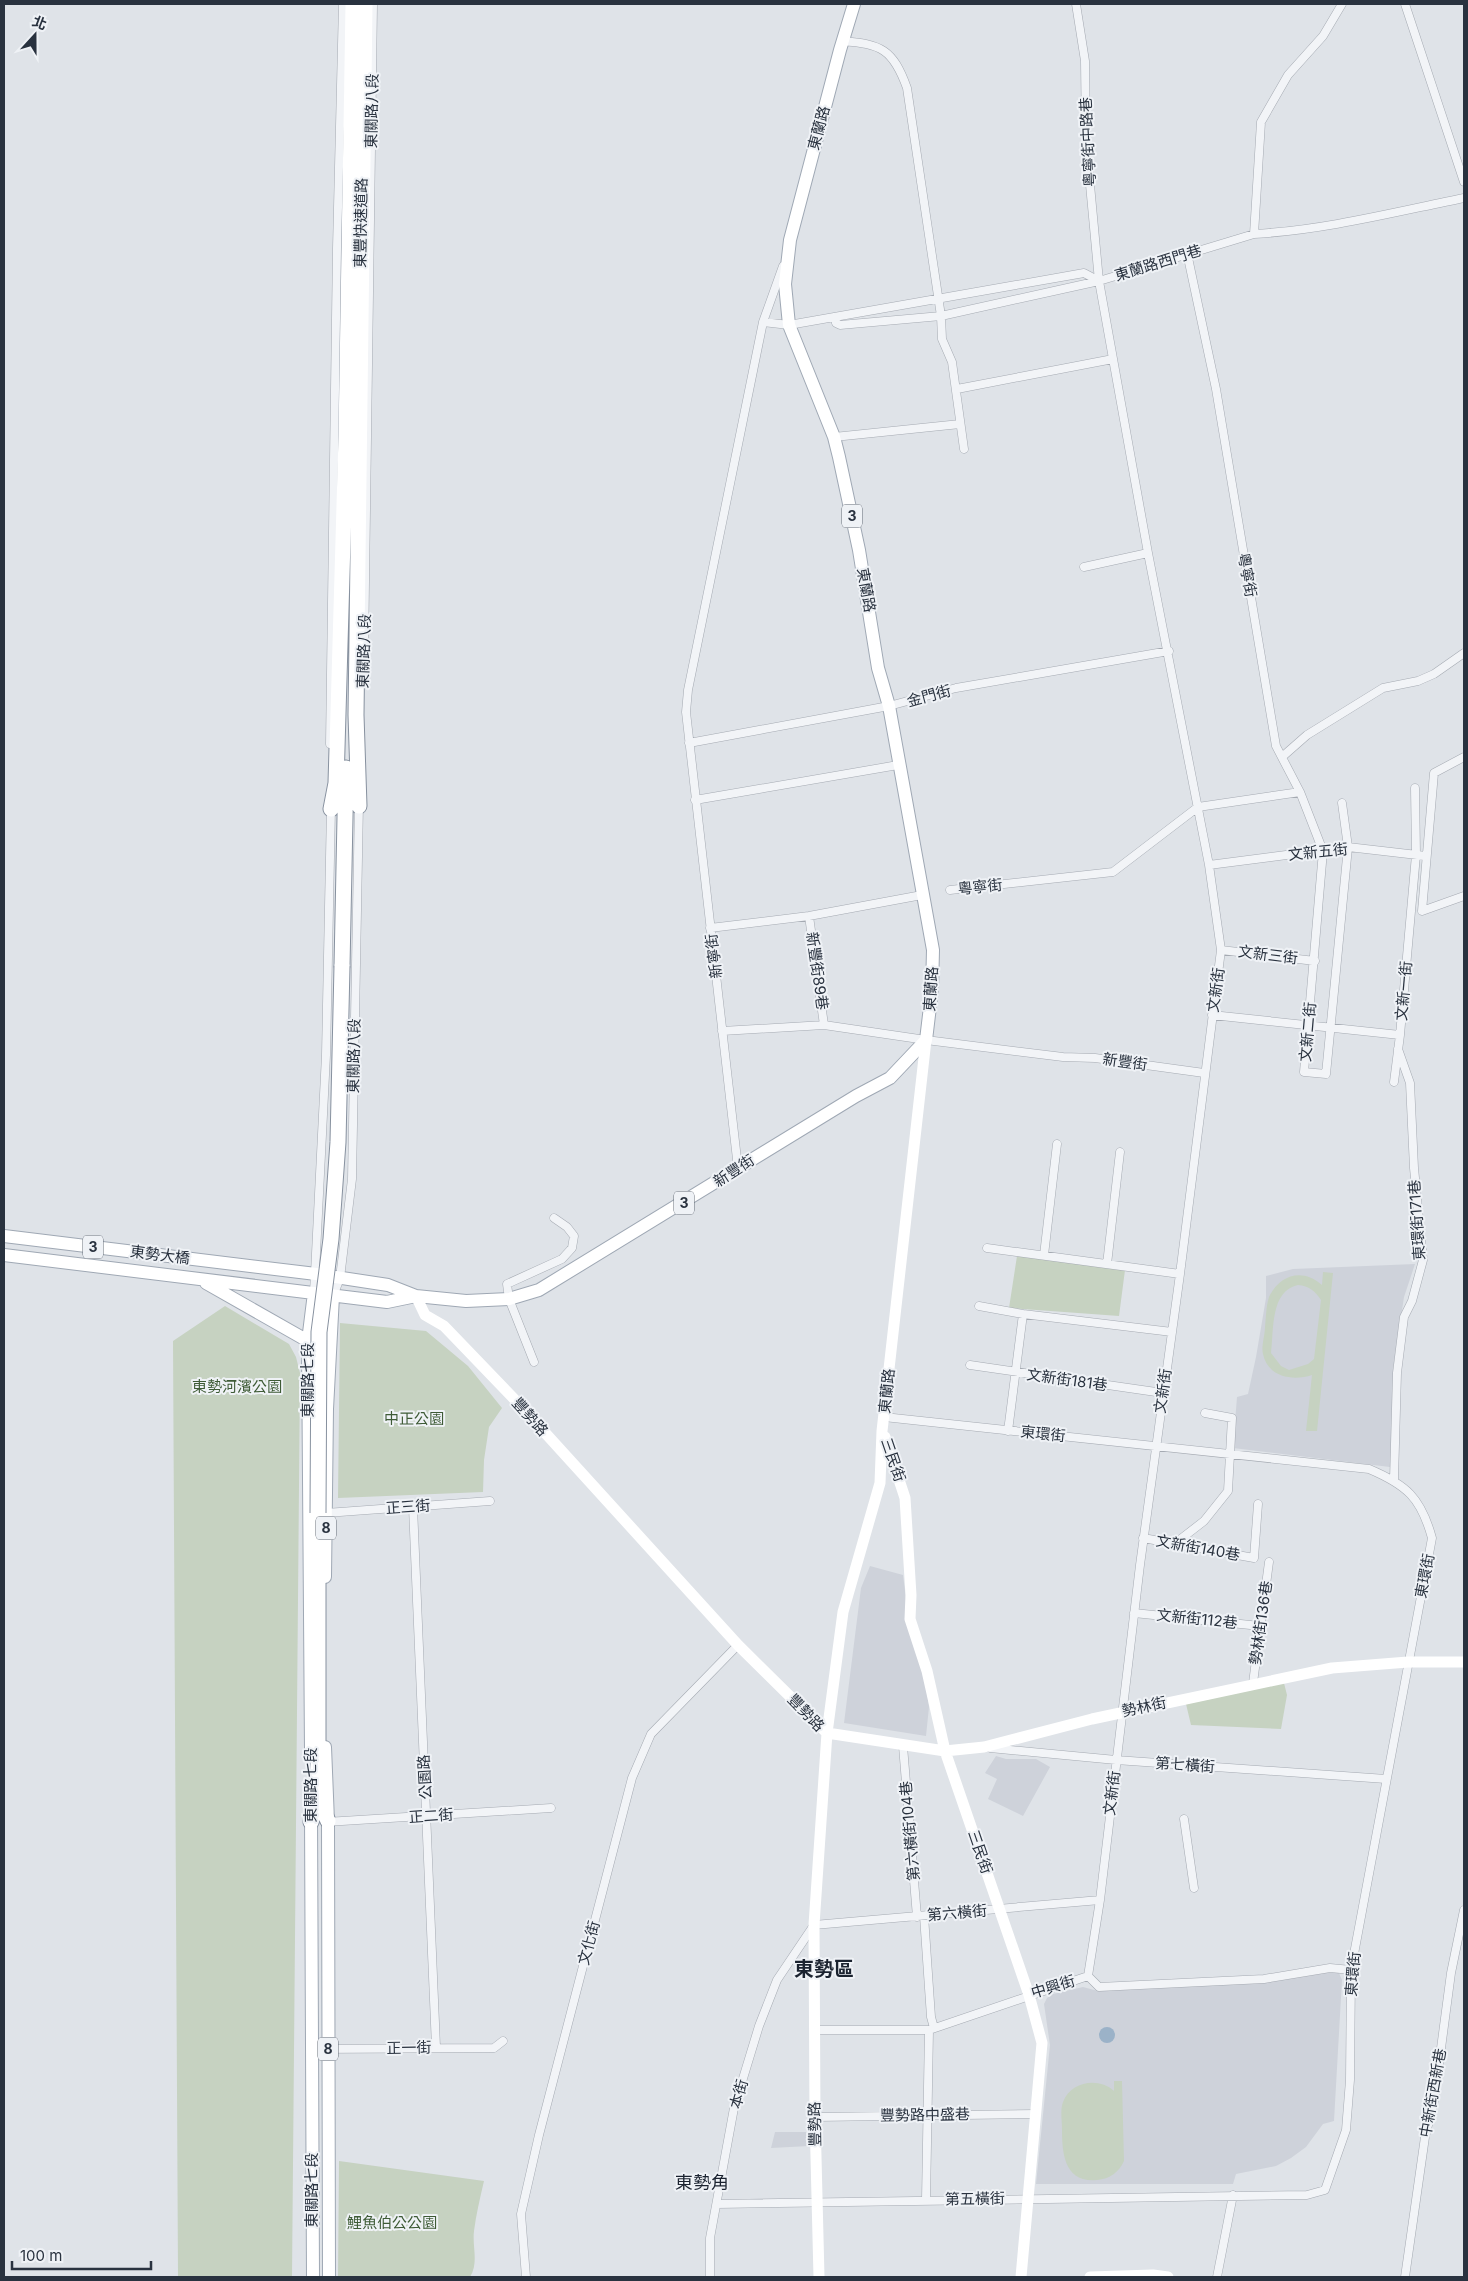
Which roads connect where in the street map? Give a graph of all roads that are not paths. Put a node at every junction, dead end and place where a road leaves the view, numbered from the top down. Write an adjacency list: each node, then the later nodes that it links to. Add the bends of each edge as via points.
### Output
1 (343, 4): 42 (street, 東關路八段, via 336,248)
2 (353, 4): 25 (highway, 東豐快速道路)
3 (365, 4): 25 (highway, 東豐快速道路)
4 (373, 4): 40 (street, 東關路八段, via 366,590)
5 (854, 4): 9 (main road, 東蘭路 / 3)
6 (1076, 4): 15 (street, 粵寧街中路巷, via 1085,61 1086,142)
7 (1342, 4): 12 (street, via 1323,36 1288,75 1261,122)
8 (1405, 4): 10 (street)
9 (842, 41): 14 (main road, 東蘭路 / 3); 16 (street, via 885,50 904,80)
10 (1464, 182)
11 (1464, 198): 12 (street, 東蘭路西門巷, via 1391,215)
12 (1254, 234): 13 (street, 東蘭路西門巷)
13 (1187, 253): 15 (street, 東蘭路西門巷); 33 (street, 粵寧街, via 1216,389 1276,746)
14 (788, 254): 19 (street, 東蘭路); 20 (main road, 東蘭路 / 3)
15 (1099, 281): 16 (street, 東蘭路西門巷, via 1084,273); 17 (street); 21 (street)
16 (938, 299): 17 (street); 18 (street, 東蘭路西門巷)
17 (941, 316): 18 (street, via 840,325); 22 (street, via 942,339 952,362)
18 (835, 317): 20 (street, 東蘭路西門巷)
19 (763, 322): 20 (street, 東蘭路西門巷); 32 (street, 東蘭路, via 688,690)
20 (789, 325): 24 (main road, 東蘭路 / 3)
21 (1113, 359): 22 (street); 27 (street)
22 (957, 389): 23 (street)
23 (960, 424): 24 (street); 26 (street)
24 (834, 438): 31 (main road, 東蘭路 / 3, via 859,550 878,668)
25 (352, 439): 40 (highway); 42 (highway, via 336,783); 102 (highway, bridge, via 338,1142 331,1239 319,1332)
26 (964, 449)
27 (1148, 553): 28 (street); 29 (street)
28 (1084, 567)
29 (1169, 651): 31 (street, 金門街, via 956,688); 41 (street)
30 (1464, 653): 33 (street, via 1418,681 1383,688 1307,735)
31 (889, 706): 32 (street, 金門街); 35 (main road, 東蘭路 / 3)
32 (689, 743): 38 (street, 新寧街)
33 (1282, 757): 37 (street, 粵寧街)
34 (1464, 757): 46 (street, via 1434,773)
35 (898, 765): 38 (street); 49 (main road, 東蘭路 / 3)
36 (1414, 788): 45 (street, 文新一街)
37 (1300, 792): 41 (street, 粵寧街); 44 (street, 文新二街)
38 (695, 800): 52 (street, 新寧街)
39 (1342, 803): 43 (street, 文新二街)
40 (359, 806): 76 (street, 東關路八段, via 352,1179)
41 (1198, 807): 47 (street, 文新街); 48 (street, 粵寧街, via 1113,872)
42 (331, 809): 74 (street, 東關路八段, via 326,1055)
43 (1348, 847): 44 (street, 文新五街); 45 (street, 文新五街); 58 (street, 文新二街)
44 (1323, 851): 47 (street, 文新五街); 54 (street, 文新二街)
45 (1416, 855): 46 (street, 文新五街); 60 (street, 文新一街)
46 (1426, 856): 50 (street, via 1422,911)
47 (1210, 865): 53 (street, 文新街)
48 (950, 890)
49 (922, 895): 51 (street); 61 (main road, 東蘭路 / 3, via 933,950)
50 (1464, 896)
51 (809, 916): 52 (street); 56 (street, 新豐街89巷)
52 (710, 928): 59 (street, 新寧街)
53 (1221, 950): 54 (street, 文新三街); 55 (street, 文新街)
54 (1315, 961): 57 (street, 文新二街)
55 (1212, 1015): 57 (street, 文新一街); 63 (street, 文新街)
56 (824, 1025): 59 (street, 新豐街); 61 (street, 新豐街)
57 (1308, 1025): 58 (street, 文新一街); 58 (street, 文新二街, via 1304,1072 1326,1074)
58 (1331, 1028): 60 (street, 文新一街)
59 (722, 1031): 67 (street, 新寧街)
60 (1400, 1035): 62 (street)
61 (926, 1040): 63 (street, 新豐街); 67 (main road, 新豐街 / 3, via 890,1078); 93 (street, 東蘭路)
62 (1398, 1049): 64 (street); 98 (street, 東環街171巷, via 1410,1083 1423,1260 1412,1301 1404,1317 1397,1373)
63 (1204, 1073): 75 (street, 文新街)
64 (1394, 1082)
65 (1058, 1144): 72 (street)
66 (1120, 1152): 73 (street)
67 (738, 1168): 81 (main road, 新豐街 / 3, via 538,1290)
68 (554, 1218): 81 (street, via 574,1236 572,1248 562,1260 507,1284)
69 (4, 1236): 74 (main road, 東勢大橋 / 3)
70 (987, 1248): 72 (street)
71 (4, 1255): 77 (main road, 東勢大橋 / 3)
72 (1044, 1255): 73 (street)
73 (1107, 1264): 75 (street)
74 (316, 1274): 76 (main road, 3); 78 (street, 東關路八段)
75 (1180, 1274): 84 (street, 文新街)
76 (340, 1278): 79 (street, 東關路八段); 80 (main road, 3, via 388,1285)
77 (202, 1281): 78 (main road, 東勢大橋 / 3); 85 (main road)
78 (314, 1293): 79 (main road, 3); 85 (main road, 東關路七段 / 8)
79 (333, 1296): 80 (main road, 3, via 388,1302); 91 (main road, 東關路七段 / 8)
80 (416, 1296): 81 (main road, 新豐街 / 3, via 466,1301); 108 (street, 豐勢路, via 425,1315 444,1326 518,1402)
81 (509, 1300): 86 (street)
82 (979, 1306): 83 (street)
83 (1022, 1314): 84 (street); 88 (street)
84 (1172, 1332): 89 (street, 文新街)
85 (308, 1341): 90 (main road, 東關路七段 / 8)
86 (534, 1362)
87 (970, 1365): 88 (street, 文新街181巷)
88 (1015, 1373): 89 (street, 文新街181巷); 95 (street)
89 (1163, 1393): 96 (street, 文新街)
90 (308, 1409): 91 (main road); 123 (main road, 東關路七段 / 8)
91 (326, 1409): 102 (main road, 東關路七段 / 8)
92 (1205, 1413): 97 (street, via 1232,1418)
93 (884, 1417): 94 (street, 東蘭路); 95 (street, 東環街)
94 (882, 1431): 113 (street, 東蘭路, via 880,1483 843,1612); 116 (street, 三民街, via 905,1498 910,1619 927,1672)
95 (1008, 1431): 96 (street, 東環街)
96 (1156, 1446): 97 (street, 東環街); 103 (street, 文新街)
97 (1231, 1454): 98 (street, 東環街, via 1369,1468); 104 (street, via 1228,1490 1204,1522)
98 (1394, 1479): 109 (street, 東環街, via 1413,1496 1426,1515 1432,1538)
99 (490, 1501): 101 (street, 正三街)
100 (1258, 1504): 104 (street, 文新街140巷, via 1254,1558)
101 (413, 1507): 102 (street, 正三街); 121 (street, 公園路)
102 (322, 1513): 119 (highway); 124 (main road, 東關路七段 / 8)
103 (1143, 1538): 104 (street, 文新街140巷); 106 (street, 文新街)
104 (1174, 1544)
105 (1269, 1562): 107 (street, 勢林街136巷)
106 (1134, 1612): 107 (street, 文新街112巷); 112 (street, 文新街)
107 (1260, 1626): 111 (street, 勢林街136巷)
108 (738, 1645): 113 (street, 豐勢路); 152 (street, 文化街, via 651,1734 632,1778 538,2135 521,2214)
109 (1408, 1662): 110 (street, 勢林街); 111 (street, 勢林街, via 1332,1668); 118 (street, 東環街)
110 (1464, 1662)
111 (1253, 1683): 112 (street, 勢林街)
112 (1122, 1712): 115 (street, 勢林街); 117 (street, 文新街)
113 (827, 1733): 114 (street, 勢林街); 130 (street, 豐勢路)
114 (903, 1746): 116 (street, 勢林街); 129 (street, 第六橫街104巷)
115 (984, 1747): 116 (street, 勢林街); 117 (street, 第七橫街)
116 (945, 1751): 127 (street, 三民街)
117 (1116, 1760): 118 (street, 第七橫街); 126 (street, 文新街)
118 (1386, 1779): 133 (street, 東環街)
119 (318, 1799): 123 (highway); 124 (highway)
120 (551, 1808): 121 (street, 正二街)
121 (427, 1817): 124 (street, 正二街); 139 (street, 公園路)
122 (1184, 1820): 125 (street)
123 (311, 1822): 124 (street, 正二街); 131 (main road, 東關路七段 / 8)
124 (328, 1822): 132 (main road, 東關路七段 / 8)
125 (1194, 1888)
126 (1100, 1900): 127 (street, 第六橫街); 134 (street, 文新街)
127 (999, 1910): 129 (street, 第六橫街); 135 (street, 三民街)
128 (1464, 1910): 159 (street, 中新街西新巷)
129 (921, 1916): 130 (street, 第六橫街); 136 (street, 第六橫街104巷)
130 (814, 1925): 137 (street, 豐勢路); 149 (street, 本街, via 777,1980 759,2026 734,2108)
131 (311, 1970): 132 (street); 140 (main road, 東關路七段 / 8)
132 (328, 1970): 141 (main road, 東關路七段 / 8)
133 (1351, 1970): 134 (street, 中興街, via 1330,1968 1264,1979 1099,1987); 145 (street, 東環街, via 1346,2130 1325,2190 1307,2195)
134 (1088, 1976): 135 (street, 中興街)
135 (1029, 1995): 136 (street, 中興街); 142 (street, 三民街, via 1042,2042)
136 (932, 2029): 137 (street, 中興街); 143 (street, 第六橫街104巷)
137 (815, 2030): 144 (street, 豐勢路)
138 (503, 2041): 139 (street, 正一街, via 494,2048)
139 (436, 2047): 141 (street, 正一街)
140 (312, 2049): 141 (street, 正一街); 150 (main road, 東關路七段 / 8)
141 (328, 2049): 151 (main road, 東關路七段 / 8)
142 (1036, 2114): 143 (street, 豐勢路中盛巷); 146 (street, 三民街)
143 (927, 2115): 144 (street, 豐勢路中盛巷); 147 (street, 第六橫街104巷)
144 (815, 2117): 148 (street, 豐勢路)
145 (1233, 2195): 146 (street, 第五橫街); 158 (street)
146 (1027, 2198): 147 (street, 第五橫街); 155 (street, 三民街)
147 (926, 2200): 148 (street, 第五橫街)
148 (817, 2203): 149 (street, 第五橫街); 154 (street, 豐勢路)
149 (717, 2204): 153 (street, 本街, via 710,2238)
150 (313, 2277)
151 (328, 2277)
152 (526, 2277)
153 (710, 2277)
154 (819, 2277)
155 (1021, 2277)
156 (1090, 2277): 157 (street)
157 (1168, 2277)
158 (1217, 2277)
159 (1405, 2277)

